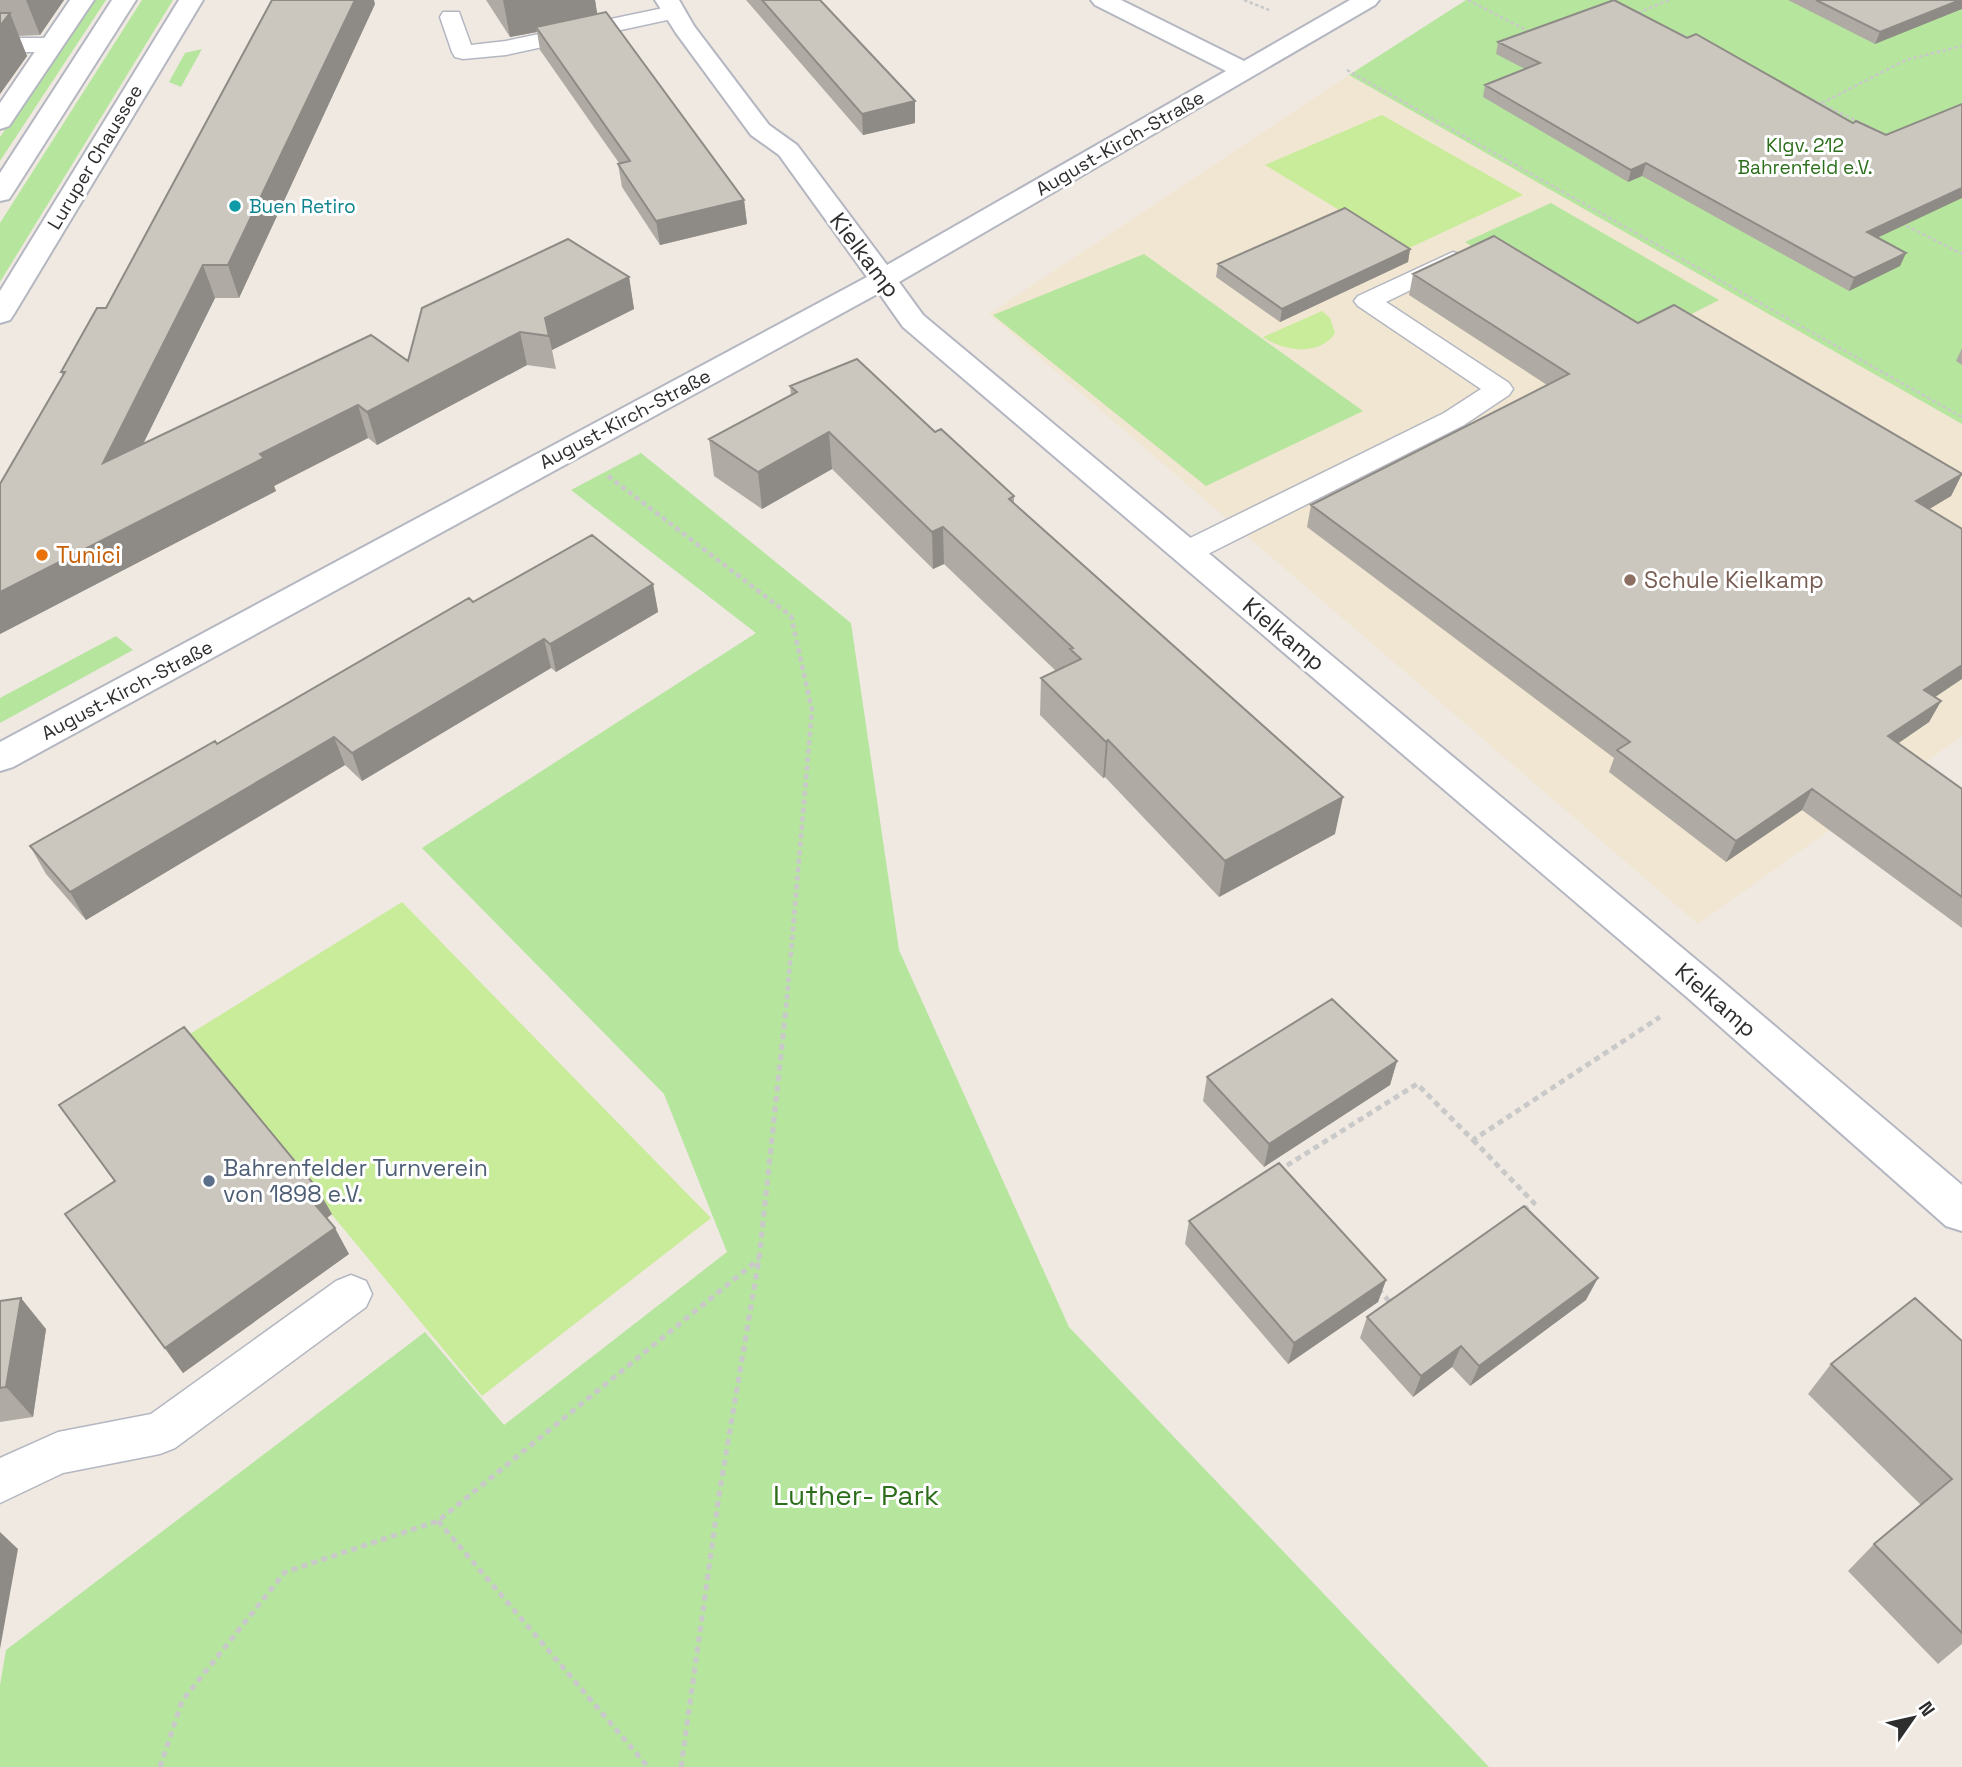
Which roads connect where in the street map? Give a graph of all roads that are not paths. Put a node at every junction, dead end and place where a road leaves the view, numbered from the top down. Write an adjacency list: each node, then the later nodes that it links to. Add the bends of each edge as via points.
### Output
1 (82, 0): 9 (street)
2 (124, 0): 12 (street)
3 (191, 0): 15 (street, Luruper Chaussee)
4 (1102, 0): 10 (street)
5 (1367, 0): 10 (street, August-Kirch-Straße)
6 (670, 6): 7 (lane, via 506,48 463,52); 14 (street, Kielkamp, via 760,130 788,150)
7 (451, 17)
8 (0, 45): 9 (lane)
9 (51, 45): 11 (street)
10 (1245, 71): 14 (street, August-Kirch-Straße)
11 (3, 112)
12 (0, 193)
13 (1472, 251): 16 (lane, via 1367,301 1499,389 1454,419)
14 (885, 279): 16 (street, Kielkamp, via 913,321); 17 (street, August-Kirch-Straße)
15 (0, 314)
16 (1187, 552): 18 (street, Kielkamp)
17 (0, 758)
18 (1962, 1212)
19 (351, 1294): 20 (lane, via 160,1433 58,1453)
20 (0, 1481)

